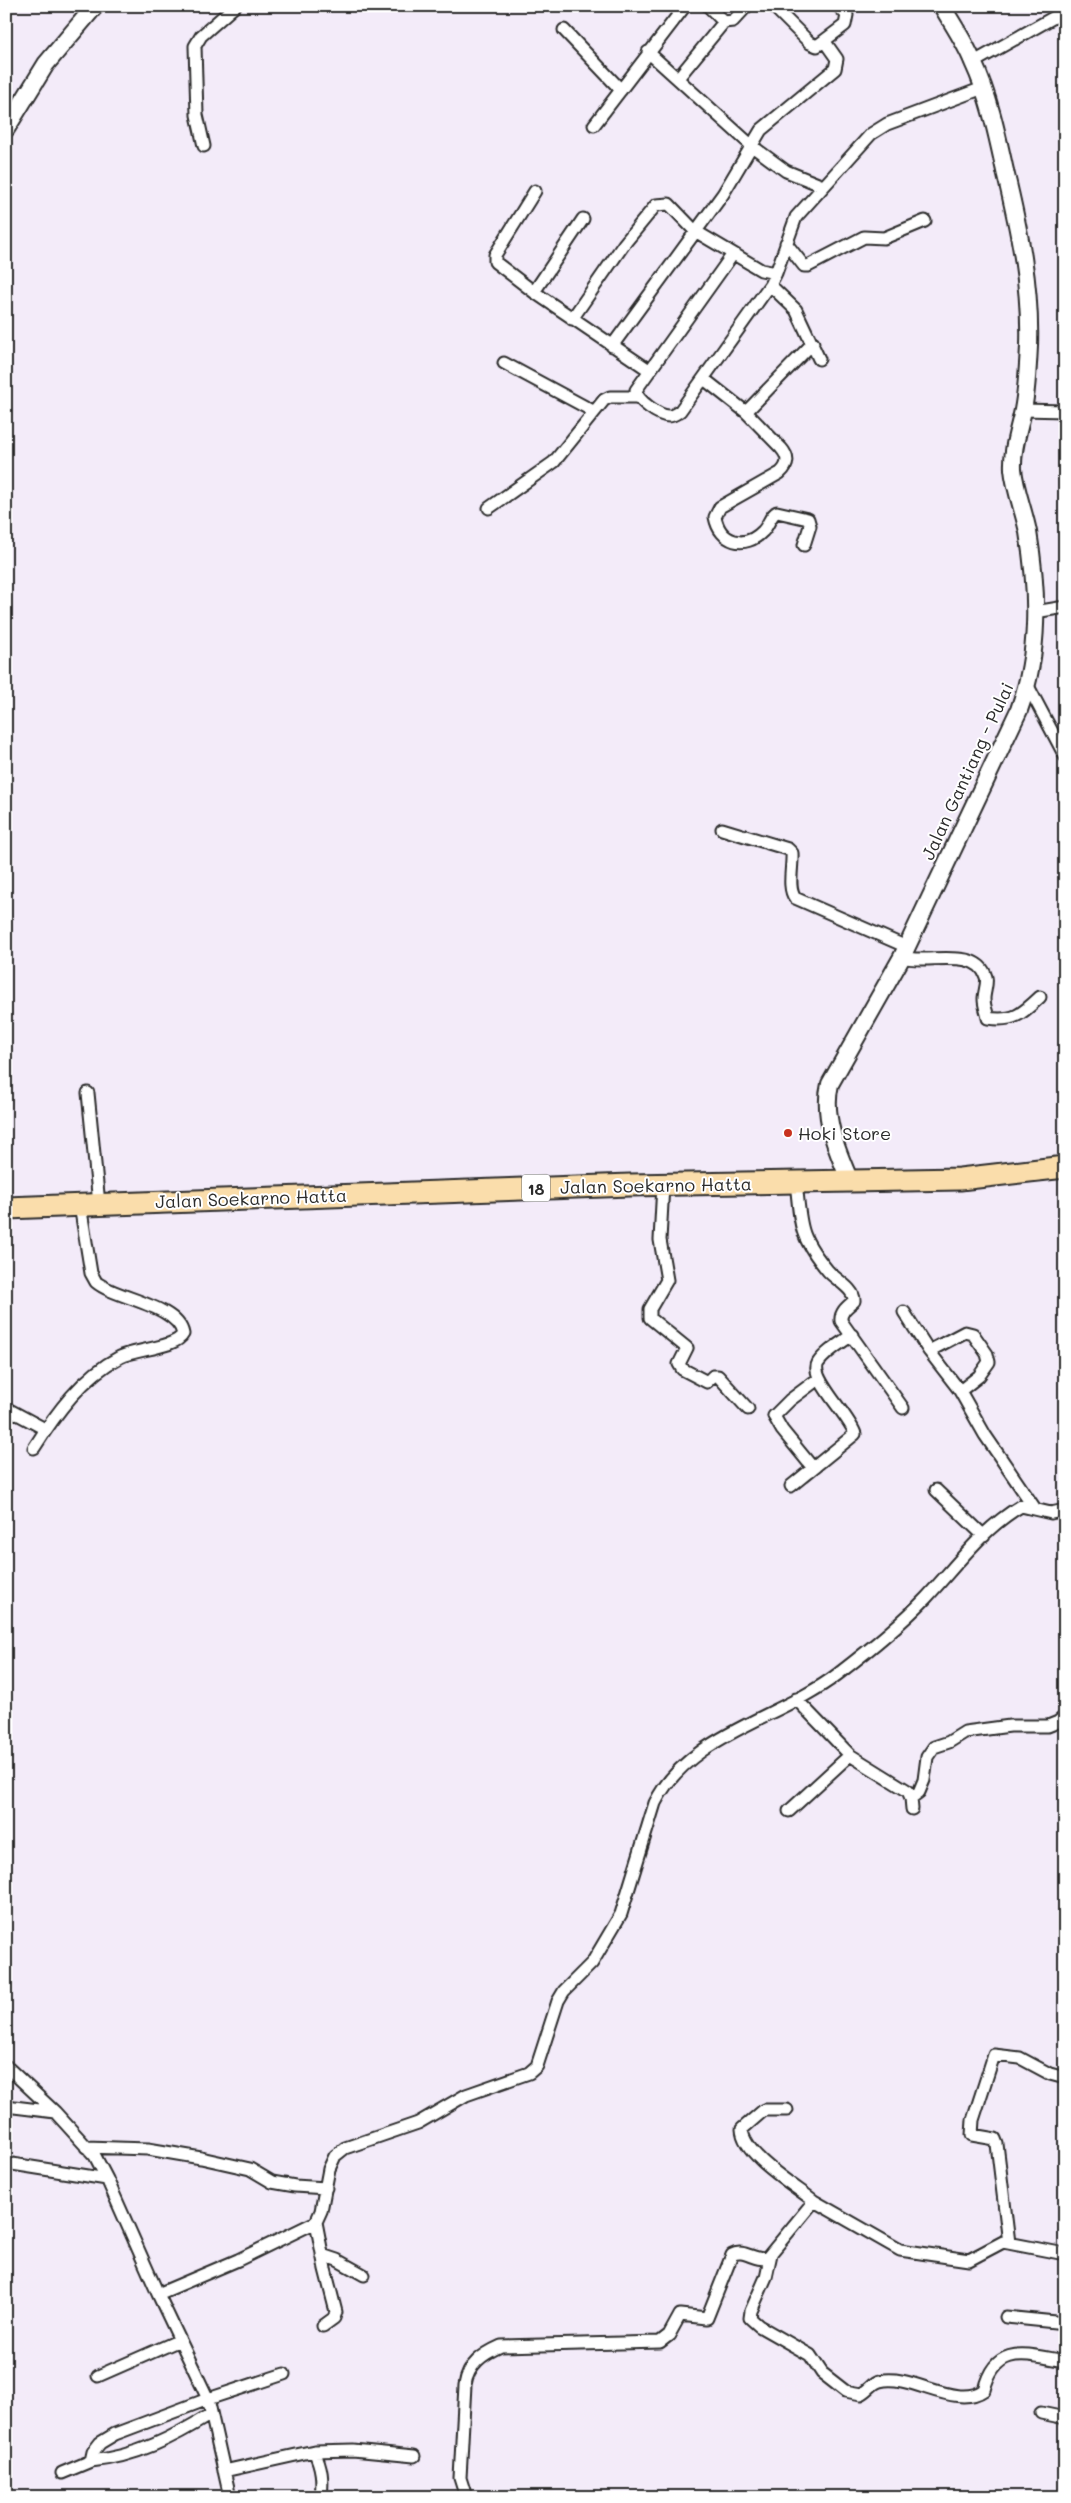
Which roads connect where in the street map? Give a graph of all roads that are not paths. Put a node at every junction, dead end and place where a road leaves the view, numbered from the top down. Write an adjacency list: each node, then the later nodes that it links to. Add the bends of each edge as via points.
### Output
1 (95, 6): 19 (street, via 46,64)
2 (235, 6): 20 (street, via 201,36 195,46 196,115)
3 (685, 6): 13 (street)
4 (708, 6): 10 (street)
5 (747, 6): 10 (street, via 733,21)
6 (773, 6): 12 (street, via 814,46)
7 (838, 6): 12 (street, via 847,15 847,20)
8 (942, 6): 14 (street, Jalan Gantiang - Pulai)
9 (1065, 11): 14 (street)
10 (724, 22): 15 (street)
11 (564, 30): 17 (street)
12 (825, 42): 21 (street, via 837,59 835,69 768,123)
13 (648, 52): 15 (street); 17 (street)
14 (974, 62): 16 (street, Jalan Gantiang - Pulai)
15 (678, 78): 21 (street)
16 (983, 88): 22 (street, via 879,128); 40 (street, Jalan Gantiang - Pulai, via 999,144 1026,270 1030,321)
17 (621, 90): 18 (street)
18 (594, 125)
19 (6, 129)
20 (204, 146)
21 (752, 146): 22 (street, via 786,171); 26 (street)
22 (824, 186): 27 (street, via 796,217)
23 (535, 192): 31 (street, via 495,255 498,266)
24 (583, 219): 31 (street)
25 (925, 221): 27 (street, via 884,238 864,237 808,266 804,266)
26 (695, 231): 28 (street); 32 (street, via 669,204 656,205 624,244); 34 (street)
27 (786, 243): 29 (street)
28 (733, 254): 29 (street, via 761,270); 37 (street)
29 (776, 273): 30 (street)
30 (770, 285): 33 (street, via 796,310); 38 (street)
31 (534, 292): 32 (street)
32 (572, 319): 34 (street)
33 (813, 343): 35 (street); 43 (street)
34 (612, 346): 37 (street)
35 (820, 359)
36 (504, 363): 41 (street)
37 (649, 370): 39 (street, via 636,390)
38 (704, 379): 39 (street, via 675,415 663,415); 43 (street)
39 (638, 397): 41 (street, via 610,397)
40 (1023, 410): 42 (street); 47 (street, Jalan Gantiang - Pulai, via 1013,449 1013,471 1028,530 1035,581)
41 (593, 411): 44 (street, via 554,462)
42 (1065, 411)
43 (746, 412): 45 (street, via 786,455 786,468 720,507 715,518 716,526 731,541 747,541 764,530 775,513 803,517 808,519 810,526)
44 (490, 508)
45 (804, 545)
46 (1065, 607): 47 (street)
47 (1035, 612): 48 (street, Jalan Gantiang - Pulai, via 1034,652)
48 (1028, 686): 49 (street); 51 (street, Jalan Gantiang - Pulai, via 1020,710)
49 (1065, 756)
50 (722, 829): 51 (street, via 788,849 792,853 791,886 795,898)
51 (904, 952): 52 (street, via 924,960 964,958 979,966 987,977 984,999 988,1018 1018,1017); 55 (street, Jalan Gantiang - Pulai, via 836,1073 827,1096 833,1139)
52 (1040, 997)
53 (88, 1093): 58 (street)
54 (1065, 1166): 55 (highway, Jalan Soekarno Hatta / 18, via 960,1179)
55 (850, 1181): 56 (highway, Jalan Soekarno Hatta / 18)
56 (796, 1182): 57 (highway, Jalan Soekarno Hatta / 18); 61 (street, via 801,1231 807,1244 836,1281 854,1295 854,1302 844,1309 841,1316 841,1321)
57 (663, 1185): 58 (highway, Jalan Soekarno Hatta / 18); 67 (street, via 660,1240 667,1280 650,1310 650,1318 687,1348 678,1364 682,1369 707,1382 718,1376)
58 (89, 1205): 59 (highway, Jalan Soekarno Hatta / 18); 68 (street, via 91,1273 96,1282 162,1312 176,1321 183,1334 173,1343 144,1348 105,1365 86,1380)
59 (6, 1208)
60 (904, 1312): 62 (street)
61 (852, 1335): 63 (street, via 820,1361 816,1370); 66 (street)
62 (929, 1351): 64 (street); 64 (street, via 964,1332 972,1334 989,1362 983,1373)
63 (818, 1379): 70 (street, via 855,1434); 70 (street, via 774,1416)
64 (960, 1391): 73 (street, via 985,1435)
65 (6, 1408): 68 (street)
66 (903, 1408)
67 (748, 1409)
68 (45, 1429): 69 (street)
69 (34, 1448)
70 (813, 1468): 71 (street)
71 (791, 1486)
72 (936, 1490): 75 (street)
73 (1034, 1507): 74 (street, via 1051,1512); 75 (street, via 1021,1506)
74 (1065, 1510)
75 (984, 1536): 76 (street, via 900,1622 836,1676)
76 (796, 1699): 78 (street); 88 (street, via 720,1740 689,1762 664,1787 655,1803 621,1914 592,1963 558,2001 537,2066 528,2073 466,2095 418,2123 346,2148 335,2156)
77 (1065, 1716): 78 (street, via 1048,1726 1010,1726 965,1732 934,1747 927,1758 924,1780 912,1804 908,1791)
78 (850, 1754): 79 (street)
79 (789, 1811)
80 (6, 2066): 84 (street)
81 (1065, 2078): 91 (street, via 1020,2058 994,2055 973,2120 972,2135 995,2140 997,2144)
82 (6, 2106): 84 (street)
83 (787, 2110): 89 (street, via 764,2110 742,2129 742,2137 761,2160)
84 (54, 2112): 85 (street)
85 (86, 2147): 87 (street); 88 (street, via 148,2149 201,2158 250,2170 272,2182)
86 (6, 2163): 87 (street)
87 (107, 2179): 96 (street)
88 (326, 2188): 90 (street, via 322,2211)
89 (814, 2201): 91 (street, via 910,2254 969,2260 998,2244); 92 (street)
90 (316, 2222): 94 (street); 96 (street)
91 (1009, 2242): 93 (street)
92 (772, 2254): 101 (street, via 750,2318 810,2354 822,2373 844,2391 862,2394 875,2383 889,2380 961,2396 977,2395 984,2390 994,2365 1009,2356 1017,2353); 115 (street, via 763,2259 742,2252 732,2255 707,2318 680,2316 669,2335 660,2342 501,2346 487,2352 471,2368 465,2385 460,2478)
93 (1065, 2254)
94 (322, 2255): 95 (street); 99 (street, via 336,2312)
95 (364, 2276)
96 (158, 2294): 100 (street)
97 (1006, 2317): 98 (street)
98 (1065, 2323)
99 (323, 2326)
100 (180, 2340): 103 (street); 104 (street)
101 (1065, 2362)
102 (284, 2374): 104 (street)
103 (98, 2376)
104 (208, 2399): 105 (street); 110 (street, via 115,2434 100,2442)
105 (211, 2414): 110 (street, via 175,2437 118,2458); 111 (street)
106 (1041, 2414): 107 (street)
107 (1065, 2418)
108 (314, 2451): 109 (street, via 353,2450); 111 (street); 114 (street, via 322,2474)
109 (414, 2456)
110 (91, 2461): 112 (street)
111 (224, 2470): 113 (street)
112 (62, 2473)
113 (230, 2497)
114 (321, 2497)
115 (466, 2497)

